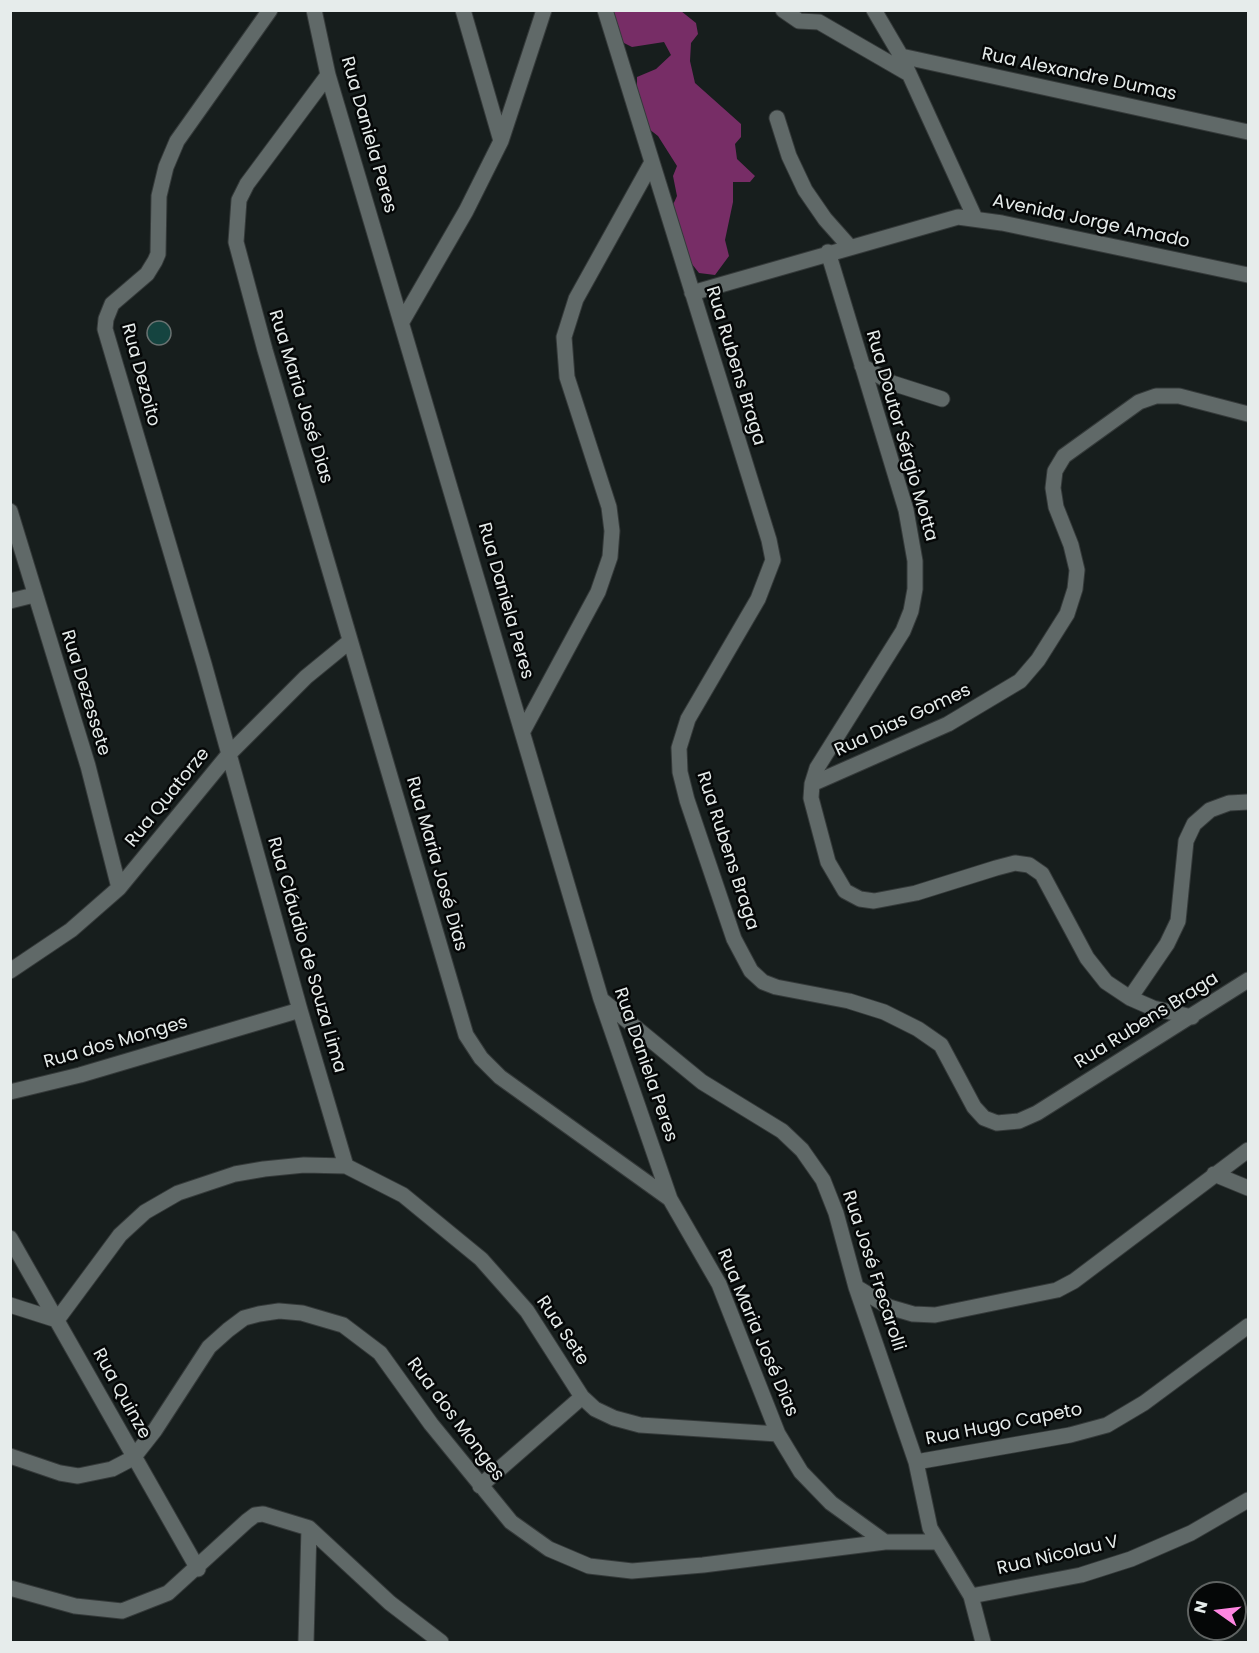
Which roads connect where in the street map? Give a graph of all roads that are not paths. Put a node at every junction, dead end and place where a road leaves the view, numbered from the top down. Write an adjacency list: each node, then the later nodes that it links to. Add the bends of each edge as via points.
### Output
1 (270, 10): 29 (street, Rua Dezoito, via 177,141 159,196 158,254 147,274 112,304 106,319 107,342)
2 (314, 10): 10 (street, Rua Daniela Peres)
3 (463, 10): 13 (street)
4 (544, 10): 13 (street)
5 (605, 10): 14 (street, Rua Rubens Braga)
6 (783, 10): 9 (street, via 799,21 819,22)
7 (874, 10): 8 (street, Avenida Jorge Amado)
8 (901, 56): 9 (street, Avenida Jorge Amado); 12 (street, Rua Alexandre Dumas)
9 (909, 74): 15 (street, Avenida Jorge Amado)
10 (328, 75): 20 (street, Rua Daniela Peres); 27 (street, Rua Maria José Dias, via 247,184 239,200 236,242)
11 (777, 118): 16 (street, via 805,190)
12 (1248, 132)
13 (501, 141): 20 (street)
14 (651, 164): 19 (street, Rua Rubens Braga); 28 (street, via 576,299 564,338 567,377 609,507 612,531 598,592)
15 (975, 218): 16 (street, via 958,217); 18 (street, Avenida Jorge Amado)
16 (849, 246): 17 (street)
17 (828, 252): 19 (street); 21 (street, Rua Doutor Sérgio Motta)
18 (1248, 275)
19 (692, 294): 38 (street, Rua Rubens Braga, via 773,560 758,599 688,719 679,748 687,800 734,939 751,971 762,982 776,987 849,1001 918,1029 941,1046 974,1107 984,1118 997,1123 1019,1121 1037,1113)
20 (403, 320): 28 (street, Rua Daniela Peres)
21 (862, 366): 22 (street, via 892,383); 30 (street, Rua Doutor Sérgio Motta, via 906,510 915,561 915,589 903,632 817,768)
22 (942, 399)
23 (1248, 414): 30 (street, Rua Dias Gomes, via 1179,396 1156,396 1139,402 1064,456 1055,471 1053,488 1077,570 1075,589 1067,614 1038,660 1020,681 948,724)
24 (10, 511): 25 (street, Rua Dezessete)
25 (34, 595): 26 (street); 32 (street, Rua Dezessete, via 88,766)
26 (10, 601)
27 (350, 641): 29 (street, Rua Quatorze, via 306,677); 44 (street, Rua Maria José Dias, via 466,1035 500,1077)
28 (523, 731): 36 (street, Rua Daniela Peres)
29 (229, 754): 32 (street, Rua Quatorze); 37 (street, Rua Cláudio de Souza Lima)
30 (812, 784): 35 (street, Rua Doutor Sérgio Motta, via 811,798 828,862 845,891 874,901 916,893 1015,863 1029,865 1042,874 1087,958 1106,982)
31 (1248, 802): 35 (street, via 1210,810 1194,824 1186,841 1178,921)
32 (119, 888): 33 (street, Rua Quatorze, via 71,930)
33 (10, 971)
34 (1248, 980): 38 (street, Rua Rubens Braga)
35 (1130, 998): 38 (street, Rua Doutor Sérgio Motta)
36 (601, 999): 44 (street, Rua Daniela Peres); 46 (street, Rua José Frecarolli, via 693,1075 782,1131 802,1150 823,1180)
37 (300, 1010): 39 (street, Rua dos Monges); 41 (street, Rua Cláudio de Souza Lima)
38 (1192, 1017)
39 (10, 1092)
40 (1248, 1150): 42 (street)
41 (346, 1166): 48 (street, via 264,1169 178,1193 145,1212 120,1235); 50 (street, Rua Sete, via 403,1195 482,1259 527,1311)
42 (1214, 1174): 43 (street); 46 (street, via 1058,1290 935,1315 888,1307)
43 (1248, 1188)
44 (670, 1199): 51 (street, Rua Maria José Dias, via 718,1284)
45 (10, 1238): 48 (street, Rua Quinze)
46 (856, 1287): 54 (street, Rua José Frecarolli)
47 (10, 1305): 48 (street)
48 (57, 1320): 53 (street, Rua Quinze)
49 (1248, 1326): 54 (street, Rua Hugo Capeto, via 1144,1403 1107,1425)
50 (582, 1397): 51 (street, Rua Sete, via 595,1409 640,1425); 55 (street)
51 (777, 1434): 58 (street, Rua Maria José Dias, via 801,1472 831,1503)
52 (10, 1456): 53 (street, Rua dos Monges, via 78,1476 112,1469)
53 (133, 1458): 55 (street, Rua dos Monges, via 209,1347 244,1318 279,1311 343,1325 380,1353); 60 (street, Rua Quinze)
54 (916, 1462): 59 (street, Rua José Frecarolli)
55 (480, 1486): 58 (street, Rua dos Monges, via 511,1522 549,1549 589,1566 644,1570)
56 (1248, 1500): 62 (street, Rua Nicolau V, via 1191,1533 1131,1558 1080,1575)
57 (309, 1528): 60 (street, via 275,1515 255,1515); 63 (street); 64 (street, via 390,1603)
58 (885, 1542): 59 (street, Rua dos Monges)
59 (936, 1542): 62 (street, Rua José Frecarolli)
60 (198, 1569): 61 (street, via 168,1593 122,1611 75,1606)
61 (10, 1588)
62 (971, 1596): 65 (street, Rua José Frecarolli)
63 (306, 1642)
64 (441, 1642)
65 (983, 1642)

